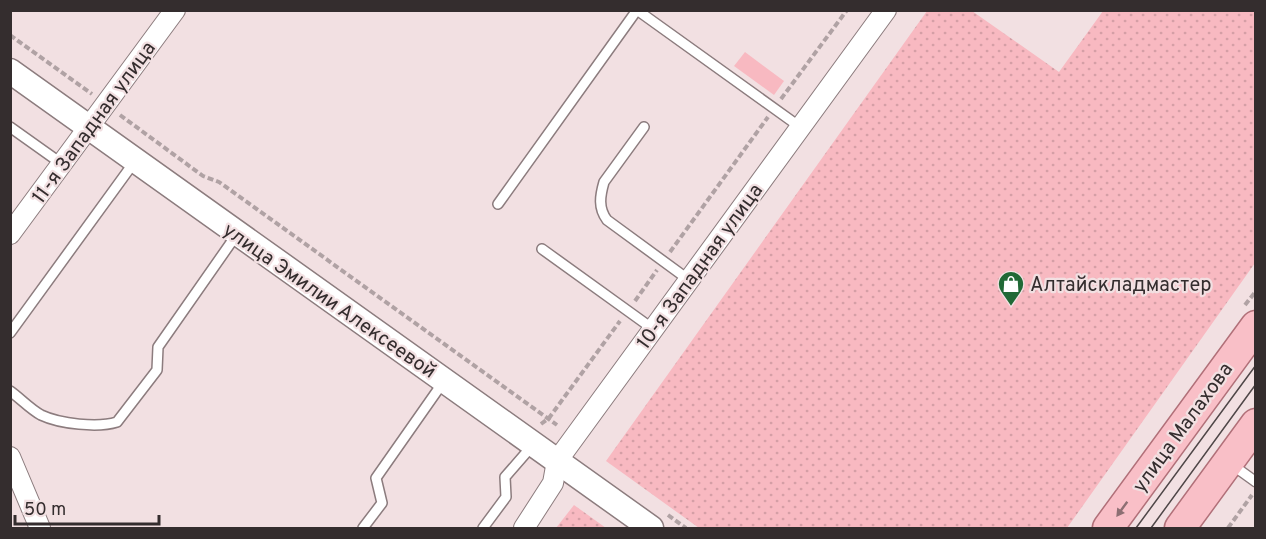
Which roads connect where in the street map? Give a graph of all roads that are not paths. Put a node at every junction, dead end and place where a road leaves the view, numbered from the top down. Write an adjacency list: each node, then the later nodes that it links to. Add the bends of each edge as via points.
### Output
1 (175, 10): 8 (street, 11-я Западная улица)
2 (637, 10): 7 (lane); 11 (lane)
3 (886, 10): 7 (street, 10-я Западная улица)
4 (10, 71): 8 (street, улица Эмилии Алексеевой)
5 (10, 127): 10 (lane)
6 (644, 127): 15 (lane, via 604,182 601,212)
7 (800, 127): 15 (street, 10-я Западная улица)
8 (90, 129): 9 (street, улица Эмилии Алексеевой); 10 (street, 11-я Западная улица)
9 (135, 162): 13 (street, улица Эмилии Алексеевой); 18 (lane)
10 (63, 164): 12 (street, 11-я Западная улица)
11 (498, 204)
12 (10, 234)
13 (237, 234): 19 (street, улица Эмилии Алексеевой); 20 (lane, via 158,347 157,370 117,422 71,423 41,414)
14 (542, 249): 17 (lane)
15 (689, 280): 17 (street, 10-я Западная улица)
16 (1256, 326): 32 (main road, улица Малахова, one-way to 32)
17 (653, 329): 24 (street, 10-я Западная улица)
18 (10, 333)
19 (444, 381): 22 (street, улица Эмилии Алексеевой); 28 (lane, via 376,478 382,503)
20 (10, 391)
21 (1256, 424): 25 (main road)
22 (535, 436): 24 (street, улица Эмилии Алексеевой); 29 (lane, via 506,477 506,497)
23 (10, 456): 27 (street)
24 (557, 461): 30 (street, 10-я Западная улица, via 553,483); 31 (street, улица Эмилии Алексеевой)
25 (1228, 462): 26 (lane); 33 (main road)
26 (1256, 483)
27 (40, 528)
28 (363, 528)
29 (483, 528)
30 (524, 528)
31 (651, 528)
32 (1108, 528)
33 (1180, 528)

